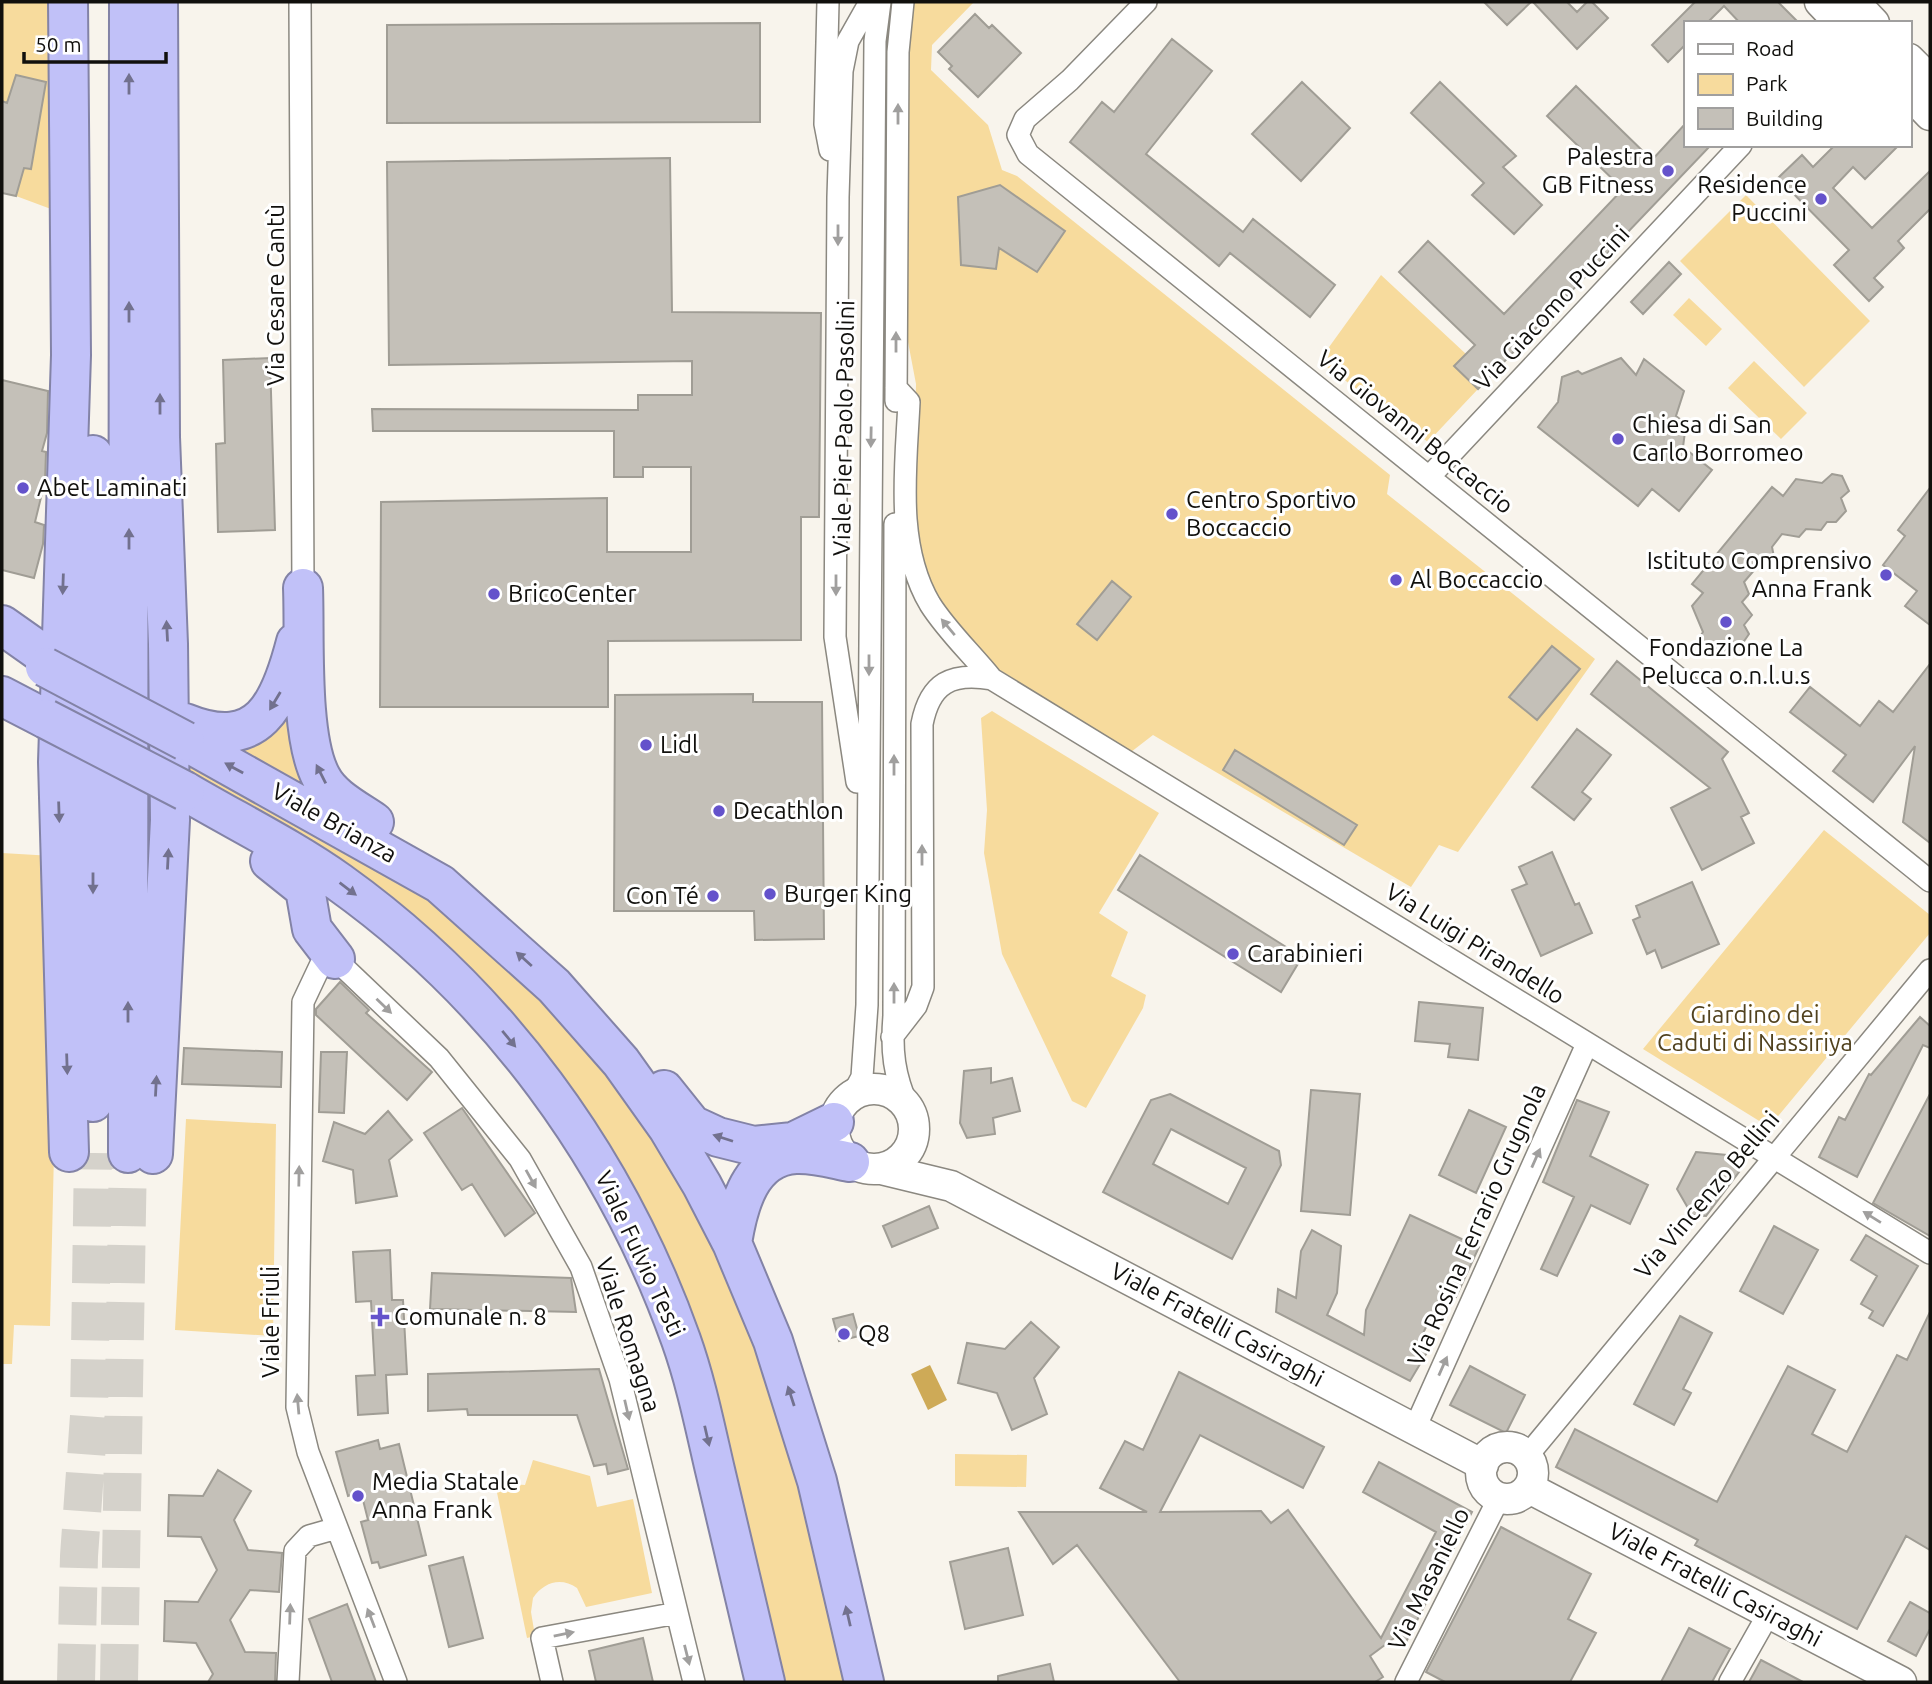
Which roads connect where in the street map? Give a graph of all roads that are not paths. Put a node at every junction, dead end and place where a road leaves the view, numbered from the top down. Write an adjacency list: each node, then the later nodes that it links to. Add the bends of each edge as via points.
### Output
1 (68, 2): 42 (highway, one-way to 42, via 71,355 58,762)
2 (92, 2): 42 (highway, one-way to 42)
3 (129, 2): 42 (highway, one-way to 3)
4 (158, 2): 42 (highway, one-way to 4, via 170,820 160,437)
5 (300, 2): 21 (street, Via Cesare Cantù)
6 (828, 2): 18 (street, Viale Pier Paolo Pasolini, via 825,124)
7 (870, 2): 18 (street, Viale Pier Paolo Pasolini, via 848,41 842,71)
8 (880, 2): 31 (street, Viale Pier Paolo Pasolini, one-way to 31, via 875,41)
9 (903, 2): 19 (street, Viale Pier Paolo Pasolini, one-way to 9, via 898,52)
10 (1146, 2): 20 (street, Via Giovanni Boccaccio, via 1025,119 1018,135 1022,145)
11 (1820, 2): 12 (street)
12 (1855, 13)
13 (1911, 61): 14 (street)
14 (1930, 80)
15 (1911, 95): 16 (street)
16 (1930, 115)
17 (1739, 147): 20 (street, Via Giacomo Puccini)
18 (838, 197): 31 (street, Viale Pier Paolo Pasolini, one-way to 31, via 835,637)
19 (896, 388): 25 (street, Viale Pier Paolo Pasolini, one-way to 19, via 929,602 909,551 909,402); 37 (street, Viale Pier Paolo Pasolini, one-way to 19)
20 (1429, 477): 32 (street, Via Giovanni Boccaccio)
21 (303, 588): 29 (highway, one-way to 29, via 291,659 278,700 269,711 247,727); 33 (highway, one-way to 21, via 426,859 334,794 321,778 309,728)
22 (2, 625): 24 (highway)
23 (2, 645): 24 (highway, Viale Brianza)
24 (45, 662): 29 (highway, Viale Brianza, bridge, via 98,695)
25 (992, 679): 37 (street, one-way to 25, via 916,1006 923,986 922,724 926,700 957,677); 38 (street, Via Luigi Pirandello)
26 (2, 696): 28 (highway, Viale Brianza)
27 (2, 710): 28 (highway)
28 (46, 719): 30 (highway, Viale Brianza, bridge)
29 (185, 732): 33 (highway, Viale Brianza, one-way to 29)
30 (185, 791): 34 (highway, via 301,884 307,893 312,929); 36 (highway, Viale Brianza, one-way to 36, via 336,880 417,944)
31 (868, 856): 40 (street, Viale Pier Paolo Pasolini, via 862,1077)
32 (1930, 881)
33 (440, 884): 39 (highway, Viale Brianza, one-way to 33, via 554,986)
34 (335, 959): 53 (street, Viale Friuli, one-way to 34, via 308,1452 297,1407 303,1002 320,966); 54 (street, Viale Romagna, one-way to 54, via 439,1058 520,1159 581,1267 620,1379)
35 (1930, 970): 43 (street, Via Vincenzo Bellini)
36 (463, 989): 60 (highway, Viale Fulvio Testi, one-way to 60, via 545,1083 590,1149 659,1284 698,1398)
37 (892, 1037): 41 (street, Viale Pier Paolo Pasolini, via 895,1078)
38 (1587, 1044): 43 (street, Via Luigi Pirandello); 48 (street, Via Rosina Ferrario Grugnola, one-way to 38)
39 (621, 1062): 40 (highway, one-way to 39, via 793,1142 754,1146 718,1138 692,1125 646,1067); 46 (highway, via 668,1128)
40 (844, 1108): 41 (street, via 868,1089 883,1090 897,1096); 44 (street, via 834,1137 840,1151)
41 (911, 1119): 44 (street, via 904,1156); 45 (street, Viale Fratelli Casiraghi)
42 (111, 1153)
43 (1774, 1156): 47 (street, Via Luigi Pirandello, one-way to 43); 49 (street, Via Vincenzo Bellini)
44 (866, 1166): 45 (street, Viale Fratelli Casiraghi); 46 (highway, via 796,1153 774,1160 757,1172 738,1203)
45 (951, 1186): 48 (street, Viale Fratelli Casiraghi)
46 (732, 1243): 61 (highway, one-way to 46, via 817,1481 774,1341)
47 (1930, 1253)
48 (1415, 1428): 50 (street, Viale Fratelli Casiraghi)
49 (1527, 1456): 50 (street, via 1502,1448); 51 (street, via 1533,1472)
50 (1483, 1465): 52 (street, via 1483,1482)
51 (1529, 1488): 52 (street, via 1516,1498); 55 (street, Viale Fratelli Casiraghi)
52 (1499, 1498): 62 (street, Via Masaniello)
53 (337, 1528): 56 (street, one-way to 53, via 295,1551 309,1536); 57 (street, Viale Friuli, one-way to 53)
54 (677, 1613): 58 (street, one-way to 54, via 542,1638); 59 (street, Viale Romagna, one-way to 59)
55 (1769, 1613): 63 (street); 64 (street, Viale Fratelli Casiraghi)
56 (288, 1682)
57 (396, 1682)
58 (552, 1682)
59 (694, 1682)
60 (765, 1682)
61 (863, 1682)
62 (1408, 1682)
63 (1730, 1682)
64 (1901, 1682)

